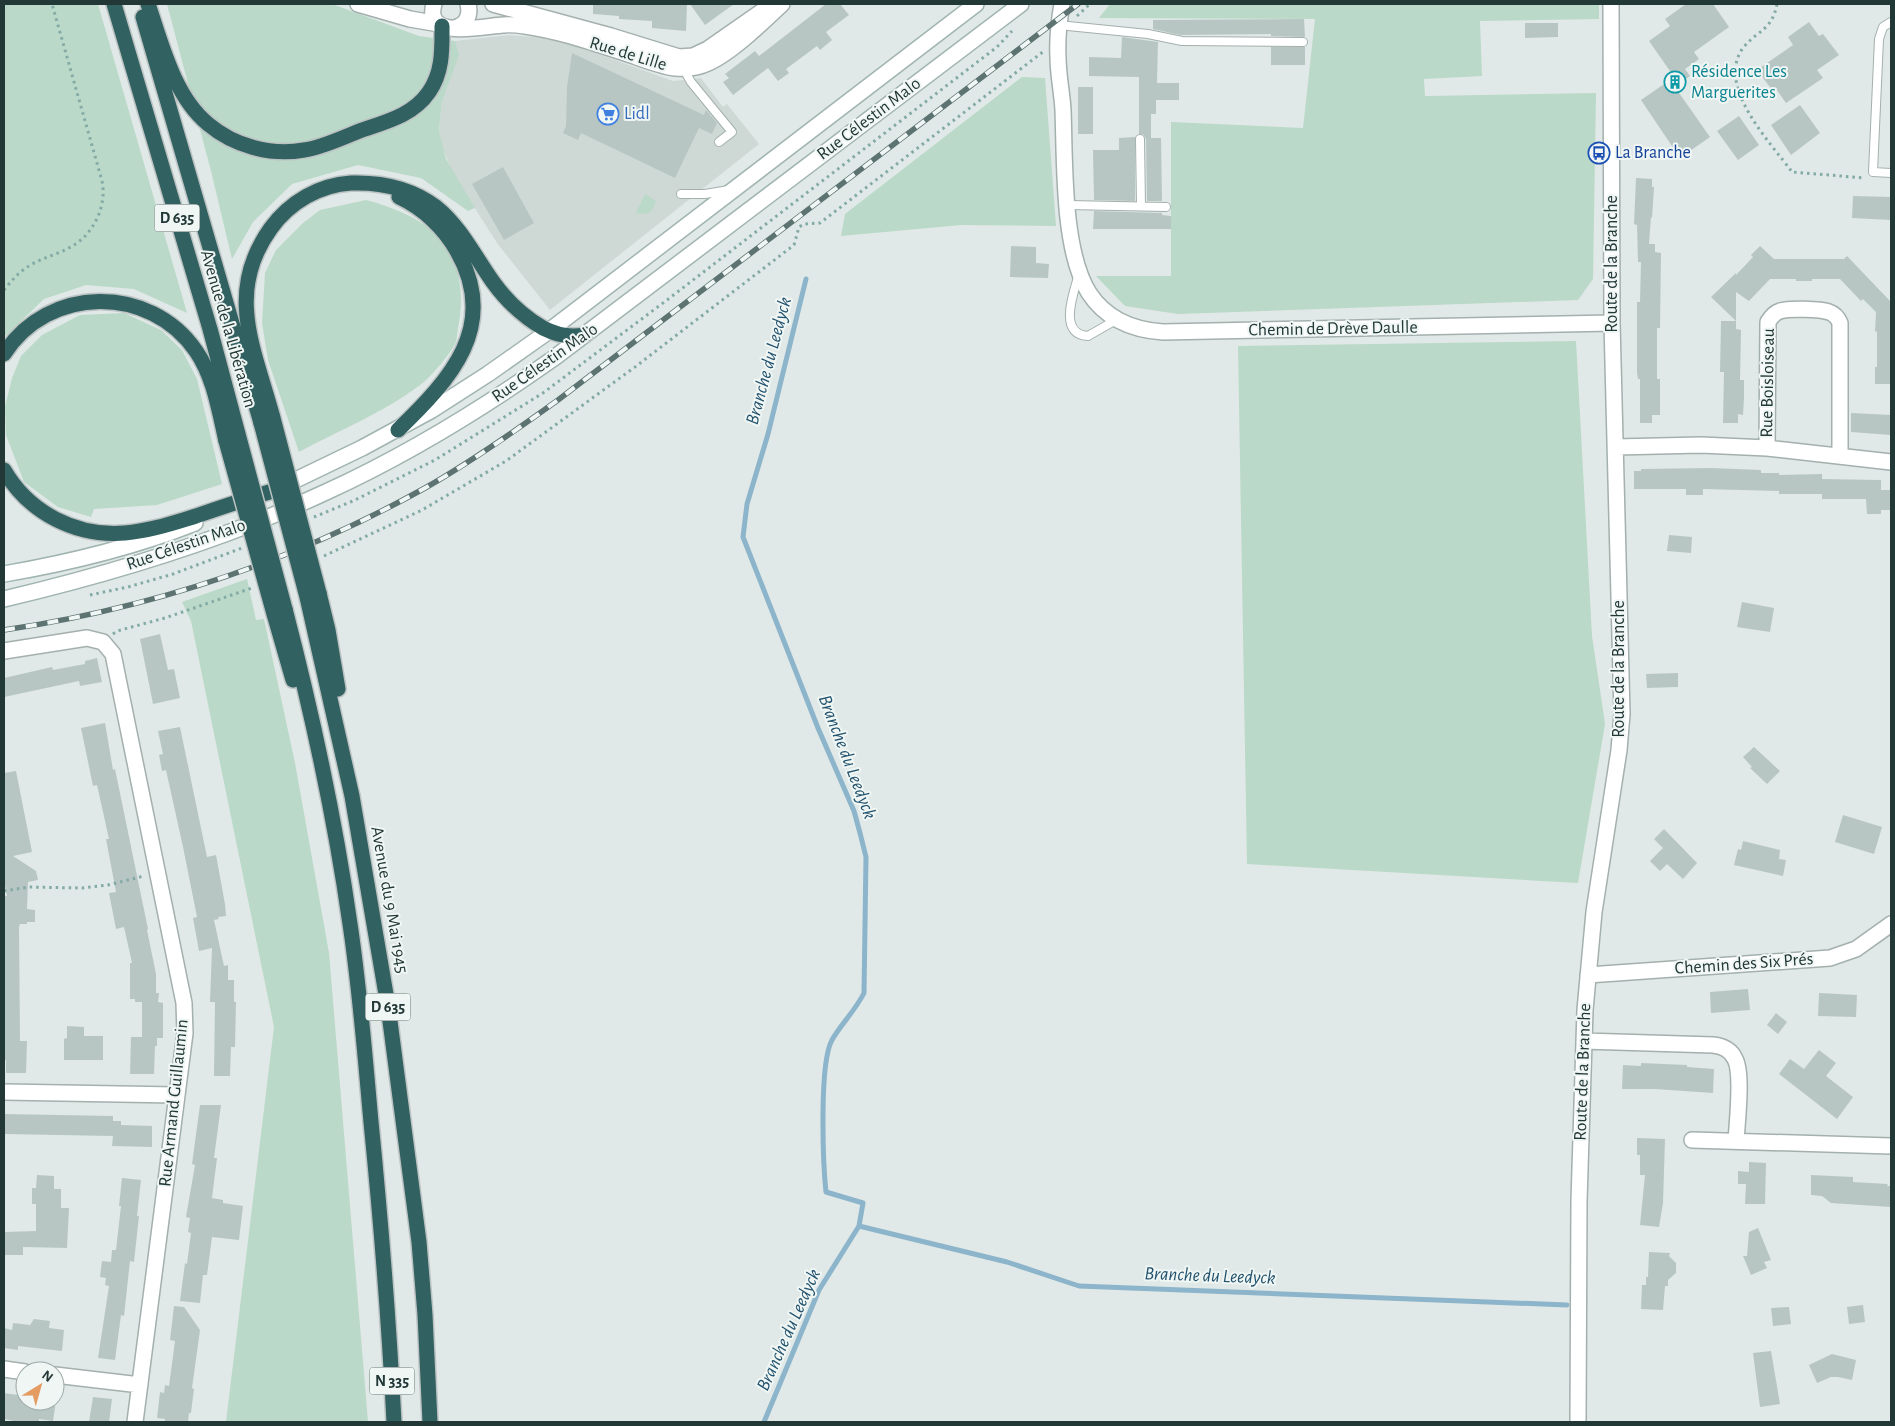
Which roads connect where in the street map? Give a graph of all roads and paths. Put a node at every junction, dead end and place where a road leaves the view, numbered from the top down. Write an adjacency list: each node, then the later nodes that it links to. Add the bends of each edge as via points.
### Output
1 (52, 4): 35 (path, via 102,182 103,203 94,223 80,241 30,265)
2 (114, 4): 43 (highway, Avenue de la Libération / D 635, via 210,329)
3 (139, 4): 41 (highway, Avenue de la Libération / D 635)
4 (148, 4): 18 (highway, via 178,85 194,110 209,125 238,143 277,152 312,148 391,120 417,106 430,92 438,74)
5 (358, 4): 18 (street, Rue de Lille)
6 (434, 4): 18 (street, via 434,16)
7 (468, 4): 18 (street, via 467,20 461,26)
8 (493, 4): 22 (street, Rue de Lille, via 610,36)
9 (772, 4): 22 (street, Rue de Lille, via 708,49)
10 (782, 4): 22 (street, Rue de Lille, via 715,60 700,66)
11 (976, 4): 29 (street, Rue Célestin Malo)
12 (1020, 4): 39 (street, Rue Célestin Malo)
13 (1062, 4): 20 (street)
14 (1071, 4): 19 (street)
15 (1611, 4): 37 (street, Route de la Branche)
16 (1777, 4): 26 (path, via 1764,31 1749,41 1737,59 1736,83 1742,101 1792,172 1866,178)
17 (1891, 22): 26 (lane, via 1883,27 1879,39)
18 (445, 26): 22 (street, Rue de Lille, via 532,27 667,67)
19 (1068, 26): 21 (lane, via 1148,34 1182,42); 23 (street)
20 (1058, 40): 23 (street); 50 (path, via 820,224 799,227 794,245 518,453 422,510)
21 (1303, 42)
22 (681, 63): 25 (lane, via 691,82 732,132)
23 (1061, 85): 31 (street)
24 (1140, 139): 32 (lane)
25 (719, 142)
26 (1873, 172): 27 (lane)
27 (1891, 173)
28 (360, 183): 38 (highway, via 402,190 437,208 458,230 506,297 527,317); 41 (highway, via 326,187 294,204 270,230 252,261 246,291 247,322); 42 (highway, via 402,198 434,221 455,247 472,288 472,321 460,359 432,396)
29 (733, 189): 30 (lane); 38 (street, Rue Célestin Malo)
30 (681, 194)
31 (1068, 205): 32 (lane); 34 (street)
32 (1141, 206): 33 (lane)
33 (1166, 207)
34 (1079, 274): 36 (street, Chemin de Drève Daulle, via 1095,301); 36 (lane, via 1070,310 1074,331 1088,336)
35 (4, 290)
36 (1116, 320): 37 (street, Chemin de Drève Daulle, via 1143,330 1163,332)
37 (1612, 323): 44 (street, Route de la Branche)
38 (549, 331): 39 (highway, via 568,336); 42 (street, Rue Célestin Malo)
39 (586, 334): 54 (street, Rue Célestin Malo, via 464,419 384,464 312,499 198,544)
40 (4, 354): 43 (highway, via 28,326 44,314 64,306 107,302 130,305 167,322 200,358)
41 (267, 421): 53 (highway, Avenue de la Libération / D 635, bridge)
42 (398, 430): 49 (street, Rue Célestin Malo)
43 (232, 437): 67 (highway, Avenue de la Libération / D 635, bridge, via 279,612 309,708 348,908 359,993)
44 (1616, 447): 45 (street, Rue Boisloiseau, via 1701,445); 60 (street, Route de la Branche, via 1622,714)
45 (1767, 448): 46 (street, Rue Boisloiseau); 46 (street, Rue Boisloiseau, via 1768,322 1781,310 1823,311 1836,316 1840,326)
46 (1840, 455): 47 (street, Rue Boisloiseau)
47 (1891, 462)
48 (4, 470): 49 (highway, via 20,493 44,513 72,526 104,533 125,533 166,525)
49 (276, 490): 51 (street, Rue Célestin Malo, via 152,538)
50 (316, 560)
51 (4, 574)
52 (255, 587): 55 (path, via 117,631)
53 (313, 595): 72 (highway, Avenue du 9 Mai 1945 / D 635, via 377,939 412,1185 422,1276)
54 (4, 599)
55 (103, 642): 56 (street, via 81,639); 57 (street, Rue Armand Guillaumin, via 114,659)
56 (4, 651)
57 (158, 873): 58 (path, via 108,885 29,887); 63 (street, Rue Armand Guillaumin, via 184,1003 185,1033)
58 (4, 891)
59 (1891, 924): 60 (street, Chemin des Six Prés, via 1856,949 1830,958)
60 (1588, 974): 61 (street, Route de la Branche)
61 (1584, 1041): 65 (street, via 1724,1048 1732,1054 1738,1068); 73 (street, Route de la Branche, via 1579,1191)
62 (4, 1092): 63 (street)
63 (176, 1095): 69 (street, Rue Armand Guillaumin)
64 (1692, 1140): 65 (street)
65 (1736, 1141): 66 (street)
66 (1891, 1146)
67 (390, 1340): 71 (highway, N 335)
68 (65, 1376): 69 (street)
69 (140, 1385): 70 (street, Rue Armand Guillaumin)
70 (135, 1422)
71 (394, 1422)
72 (430, 1422)
73 (1578, 1422)

